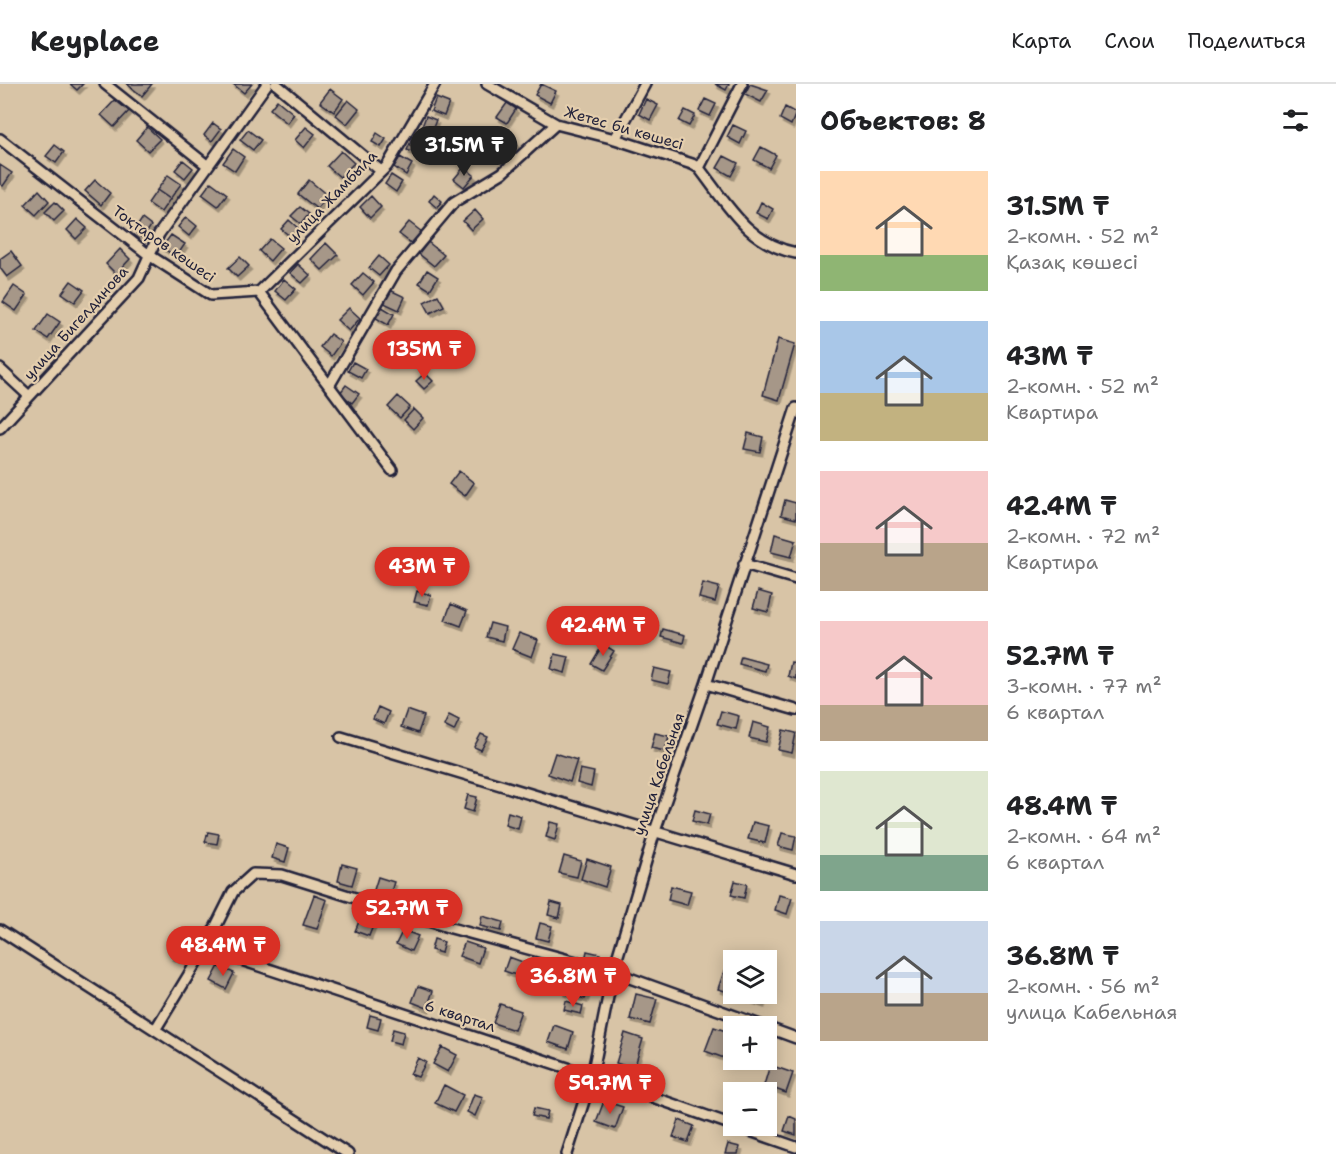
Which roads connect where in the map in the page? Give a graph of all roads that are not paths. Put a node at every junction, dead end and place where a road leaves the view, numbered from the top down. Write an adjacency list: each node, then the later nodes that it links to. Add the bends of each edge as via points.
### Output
1 (105, 84): 11 (street)
2 (267, 84): 11 (street, улица Бигелдинова)
3 (276, 84): 13 (street)
4 (435, 84): 13 (street, улица Жамбыла)
5 (487, 84): 8 (street, Жетес би көшесі)
6 (645, 84): 9 (street)
7 (742, 84): 12 (street)
8 (556, 124): 9 (street, Жетес би көшесі); 18 (street, via 502,173 454,202 396,271)
9 (615, 138): 12 (street, Жетес би көшесі)
10 (0, 139): 15 (street, Тоқтаров көшесі)
11 (208, 166): 15 (street, улица Бигелдинова, via 159,234)
12 (699, 168): 14 (street, via 741,224 764,243)
13 (381, 171): 16 (street, улица Жамбыла)
14 (796, 253)
15 (149, 255): 16 (street, Тоқтаров көшесі, via 211,295); 19 (street, улица Бигелдинова, via 139,278)
16 (259, 292): 18 (street)
17 (0, 369): 19 (street)
18 (329, 386): 23 (street)
19 (29, 396): 22 (street, улица Бигелдинова)
20 (796, 408): 21 (street, улица Кабельная)
21 (794, 425): 24 (street, улица Кабельная)
22 (0, 428)
23 (392, 470)
24 (744, 564): 25 (street); 26 (street, улица Кабельная)
25 (796, 579)
26 (706, 684): 27 (street); 29 (street, улица Кабельная)
27 (796, 710)
28 (341, 737): 29 (street)
29 (655, 831): 30 (street); 33 (street, улица Кабельная)
30 (796, 874)
31 (0, 930): 35 (street)
32 (205, 948): 33 (street, via 233,892 254,874 282,875 451,928); 35 (street); 38 (street, 6 квартал)
33 (613, 972): 34 (street); 38 (street, улица Кабельная)
34 (735, 1016)
35 (155, 1030): 40 (street)
36 (777, 1031): 37 (street)
37 (796, 1038)
38 (592, 1076): 39 (street, 6 квартал); 41 (street, улица Кабельная)
39 (796, 1147)
40 (348, 1154)
41 (567, 1154)

